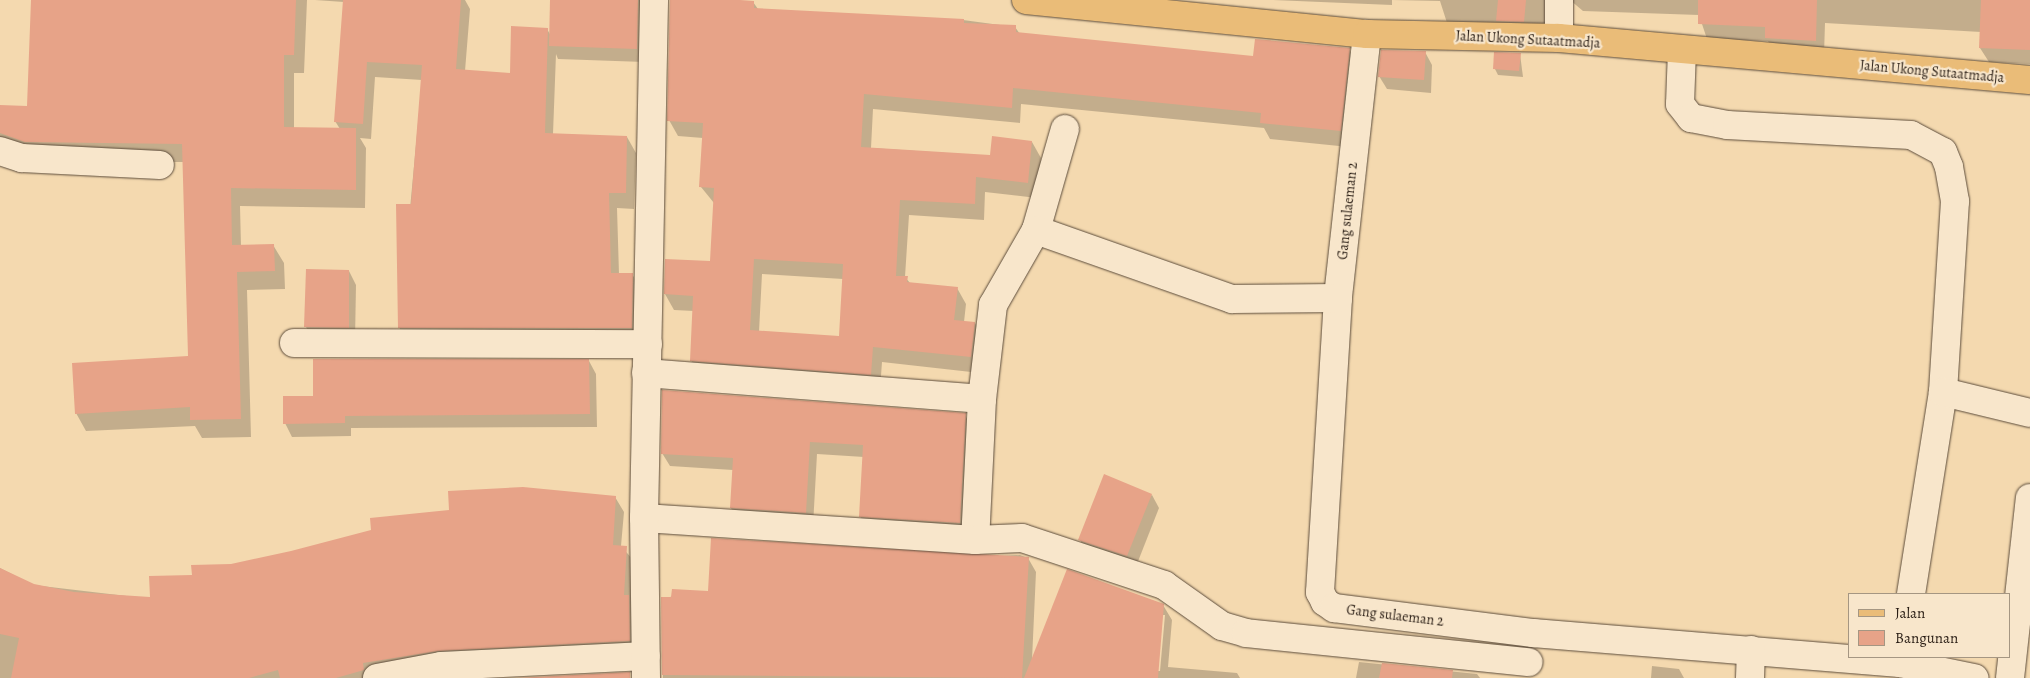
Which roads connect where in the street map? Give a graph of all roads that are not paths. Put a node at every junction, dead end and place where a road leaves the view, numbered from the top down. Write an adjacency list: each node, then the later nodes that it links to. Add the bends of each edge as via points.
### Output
1 (654, 0): 14 (street)
2 (1559, 0): 5 (street)
3 (1043, 1): 4 (main road, Jalan Ukong Sutaatmadja)
4 (1367, 34): 5 (main road, Jalan Ukong Sutaatmadja); 12 (street, Gang sulaeman 2)
5 (1559, 38): 6 (main road, Jalan Ukong Sutaatmadja)
6 (1682, 50): 7 (main road, Jalan Ukong Sutaatmadja); 16 (street, via 1680,104 1690,118 1727,125 1911,135 1943,152 1955,201)
7 (2030, 80)
8 (1065, 128): 11 (street)
9 (0, 151): 10 (street, via 22,158)
10 (160, 165)
11 (1036, 230): 12 (street, via 1232,299); 17 (street, via 993,305)
12 (1338, 298): 23 (street, Gang sulaeman 2, via 1320,592 1325,602 1334,608)
13 (294, 344): 14 (street)
14 (648, 344): 15 (street)
15 (646, 373): 17 (street); 20 (street)
16 (1943, 392): 18 (street); 22 (street)
17 (982, 399): 21 (street)
18 (2030, 413)
19 (2030, 498): 33 (street)
20 (644, 518): 21 (street); 28 (street)
21 (975, 540): 29 (street, via 1022,538 1060,548 1164,585 1222,626 1246,633)
22 (1911, 593)
23 (1533, 633): 24 (street, Gang sulaeman 2); 29 (street)
24 (1752, 650): 25 (street, Gang sulaeman 2); 31 (street)
25 (1848, 656)
26 (1870, 658): 27 (street, Gang sulaeman 2)
27 (1900, 660): 32 (street, Gang sulaeman 2)
28 (646, 667): 30 (street, via 441,666)
29 (1528, 670)
30 (377, 678)
31 (1750, 678)
32 (1974, 678)
33 (2010, 678)

